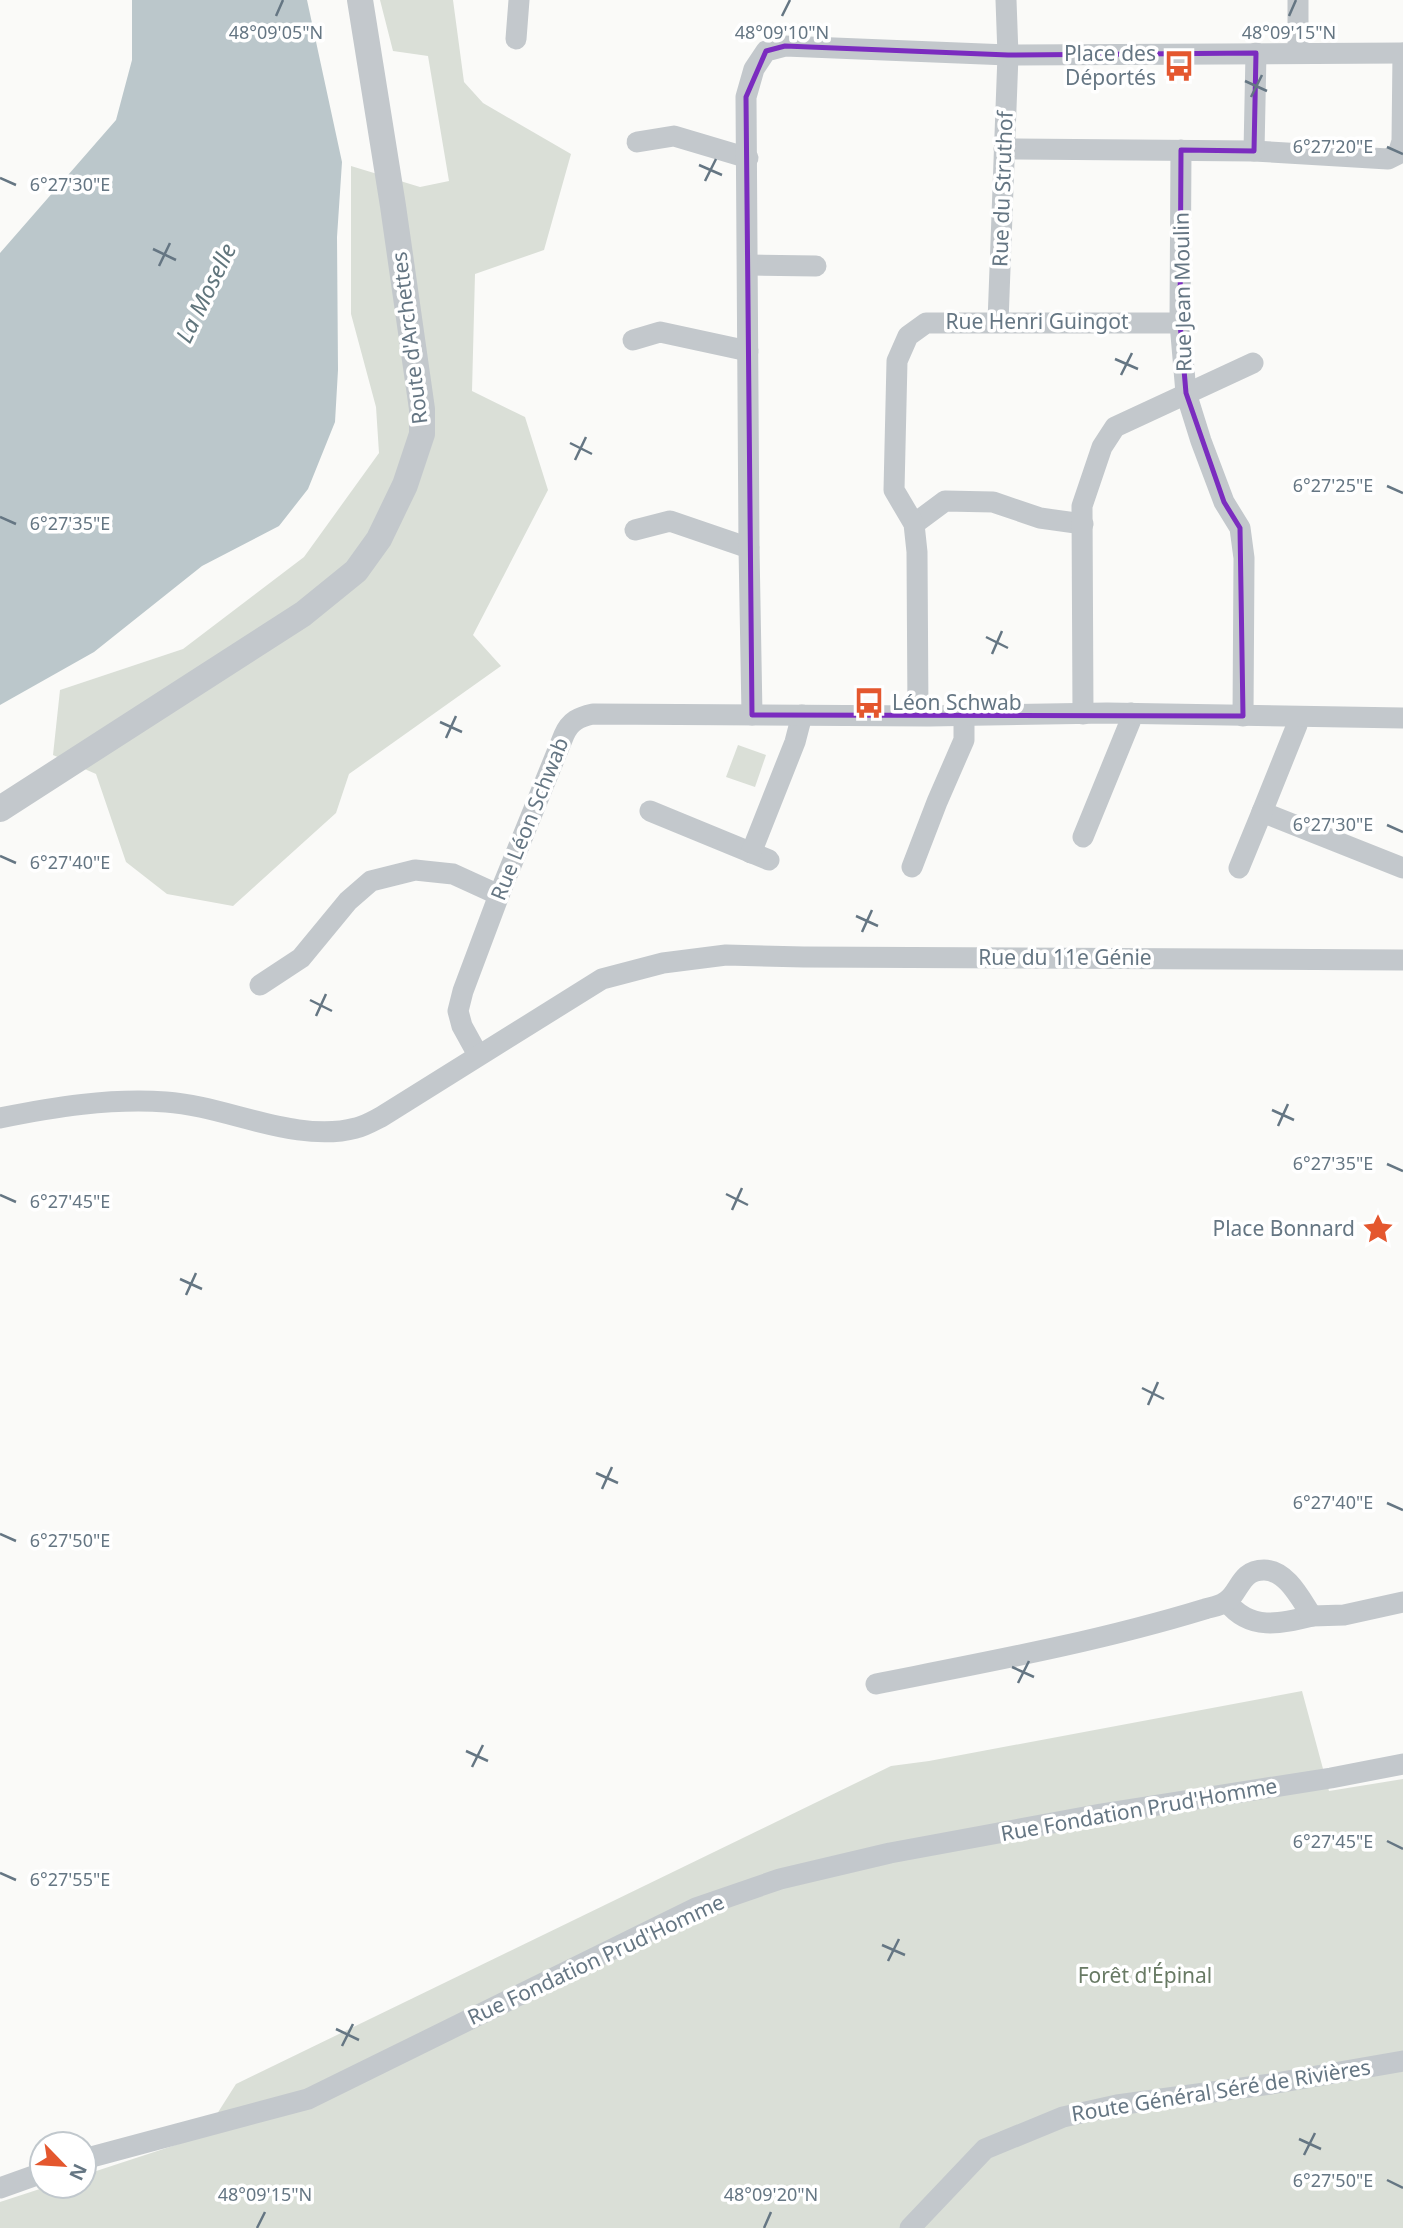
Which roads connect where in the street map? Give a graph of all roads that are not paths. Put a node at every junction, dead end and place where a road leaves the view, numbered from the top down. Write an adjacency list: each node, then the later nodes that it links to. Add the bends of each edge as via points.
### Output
1 (360, 0): 36 (street, Route d'Archettes, via 422,409 422,434 405,485 379,539 356,570 303,614)
2 (519, 0): 5 (street)
3 (1006, 0): 9 (street)
4 (1297, 0): 7 (street)
5 (516, 39)
6 (1256, 53): 7 (street); 9 (street); 13 (street)
7 (1298, 53): 8 (street)
8 (1403, 53): 13 (street, via 1398,154 1388,159)
9 (1007, 55): 11 (street, Rue du Struthof); 14 (street, via 785,46 766,51 754,69 746,97)
10 (637, 142): 14 (street, via 674,136)
11 (1004, 149): 12 (street); 17 (street, Rue du Struthof)
12 (1181, 150): 13 (street); 18 (street, Rue Jean Moulin)
13 (1254, 150)
14 (748, 158): 15 (street)
15 (748, 265): 16 (street); 20 (street)
16 (816, 266)
17 (998, 322): 18 (street, Rue Henri Guingot); 23 (street, Rue Henri Guingot, via 926,323 908,336 897,361 894,490)
18 (1180, 323): 22 (street, Rue Jean Moulin)
19 (633, 340): 20 (street, via 660,332)
20 (748, 351): 26 (street)
21 (1253, 363): 22 (street)
22 (1186, 393): 24 (street, via 1115,427 1102,447 1082,506); 33 (street, Rue Jean Moulin, via 1224,502 1240,528 1244,558)
23 (914, 524): 24 (street, via 945,501 993,502 1040,518); 31 (street, Rue Henri Guingot)
24 (1083, 524): 28 (street)
25 (635, 530): 26 (street, via 670,521)
26 (749, 548): 29 (street)
27 (1130, 713): 28 (street, Rue Léon Schwab); 33 (street, Rue Léon Schwab); 39 (street)
28 (1083, 714): 32 (street, Rue Léon Schwab)
29 (752, 715): 30 (street, Rue Léon Schwab); 43 (street, Rue Léon Schwab, via 593,713 578,718 568,727)
30 (802, 715): 31 (street, Rue Léon Schwab); 37 (street, via 760,856)
31 (918, 715): 32 (street, Rue Léon Schwab)
32 (964, 715): 40 (street, via 964,740)
33 (1243, 716): 34 (street, Rue Léon Schwab)
34 (1297, 717): 35 (street, Rue Léon Schwab); 38 (street)
35 (1403, 718)
36 (0, 809)
37 (650, 811)
38 (1262, 812): 41 (street); 42 (street)
39 (1083, 837)
40 (912, 867)
41 (1403, 868)
42 (1239, 869)
43 (499, 895): 45 (street, via 453,874 415,870 371,881 348,901 301,958); 46 (street, Rue Léon Schwab, via 458,1011)
44 (1403, 960): 46 (street, Rue du 11e Génie, via 726,955 663,963 602,979)
45 (260, 985)
46 (478, 1055): 47 (street, Rue du 11e Génie, via 381,1117 357,1128 329,1132 166,1102 58,1107)
47 (0, 1118)
48 (1227, 1602): 50 (street, via 1236,1613 1268,1624); 50 (street, via 1242,1579 1266,1570 1284,1577); 51 (street, via 1081,1643)
49 (1403, 1602): 50 (street, via 1344,1615)
50 (1312, 1616)
51 (876, 1684)
52 (1403, 1764): 54 (street, Rue Fondation Prud'Homme, via 1009,1831 780,1879 696,1908 308,2099)
53 (1403, 2061): 57 (street, Route Général Séré de Rivières, via 1063,2117 985,2149)
54 (98, 2155)
55 (28, 2178): 56 (street)
56 (0, 2188)
57 (910, 2228)

